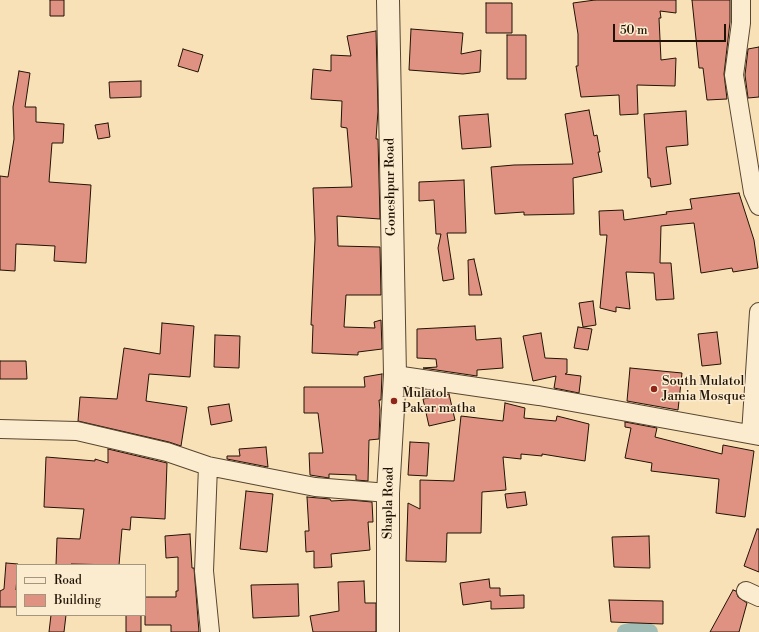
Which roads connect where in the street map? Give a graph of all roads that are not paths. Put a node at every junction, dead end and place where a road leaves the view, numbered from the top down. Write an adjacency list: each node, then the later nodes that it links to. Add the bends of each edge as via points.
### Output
1 (388, 0): 5 (street, Goneshpur Road)
2 (741, 0): 3 (street, via 741,23 734,74 753,192)
3 (759, 206)
4 (759, 312): 7 (street)
5 (395, 375): 7 (street, via 539,396); 9 (street, Shapla Road)
6 (0, 429): 8 (street, via 76,431 167,452)
7 (755, 435)
8 (208, 466): 9 (street, via 316,487); 10 (street, via 204,571)
9 (388, 492): 11 (street, Shapla Road)
10 (210, 632)
11 (388, 632)

